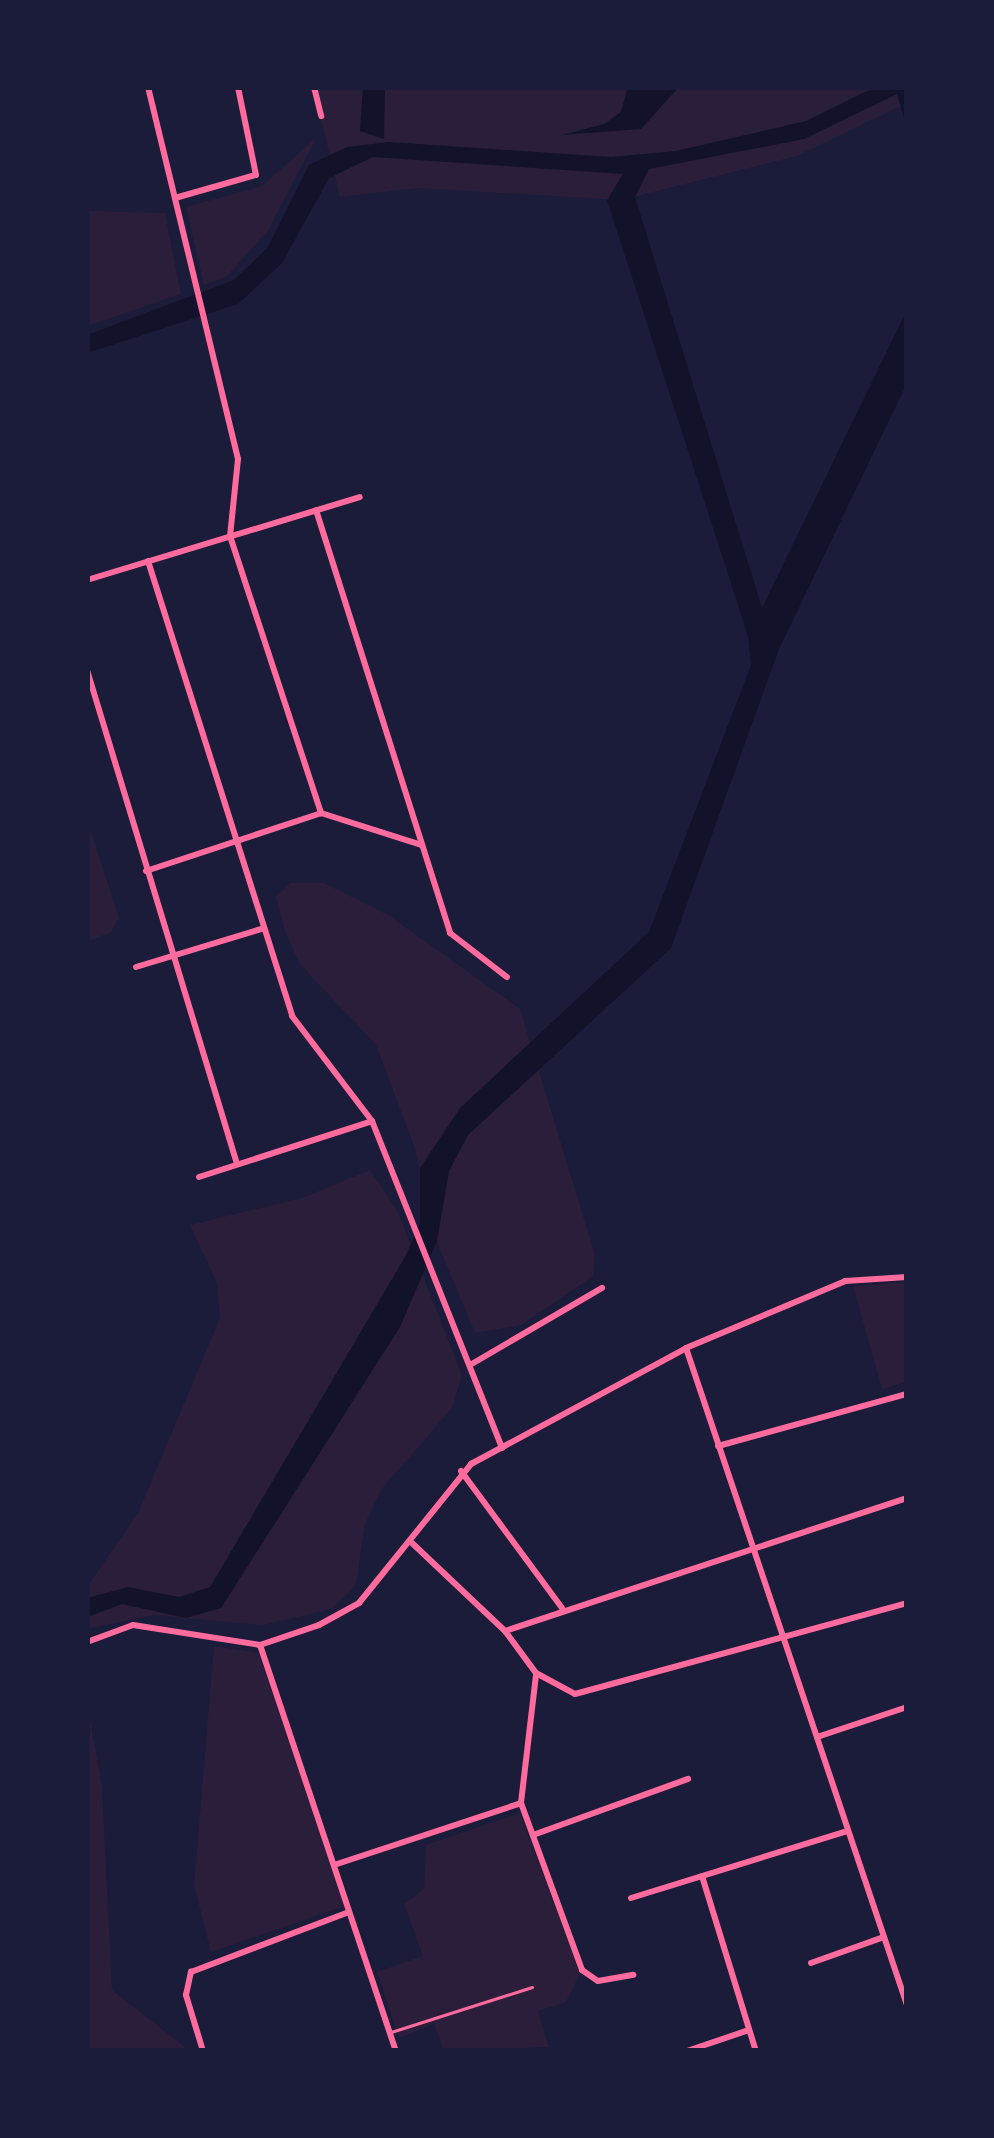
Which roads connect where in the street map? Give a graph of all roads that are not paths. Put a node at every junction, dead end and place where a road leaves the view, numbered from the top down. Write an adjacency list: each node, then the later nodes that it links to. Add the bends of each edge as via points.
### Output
1 (148, 87): 5 (street)
2 (238, 87): 5 (street, via 256,175)
3 (314, 87): 4 (street)
4 (321, 116)
5 (175, 198): 8 (street, via 239,468)
6 (360, 497): 7 (street)
7 (316, 510): 8 (street); 14 (street)
8 (230, 536): 9 (street); 12 (street)
9 (148, 561): 10 (street); 13 (street)
10 (87, 580)
11 (87, 670): 15 (street)
12 (321, 813): 13 (street); 14 (street)
13 (237, 841): 15 (street); 16 (street)
14 (424, 846): 19 (street, via 454,940)
15 (146, 871): 17 (street)
16 (264, 928): 17 (street); 20 (street, via 298,1030)
17 (172, 955): 18 (street); 21 (street)
18 (136, 967)
19 (507, 977)
20 (372, 1121): 21 (street); 26 (street)
21 (237, 1164): 22 (street)
22 (199, 1177)
23 (907, 1276): 25 (street, via 845,1281)
24 (602, 1288): 26 (street)
25 (686, 1348): 28 (street); 29 (street)
26 (470, 1365): 29 (street)
27 (907, 1394): 28 (street)
28 (718, 1446): 33 (street)
29 (502, 1448): 30 (street)
30 (461, 1471): 32 (street); 35 (street)
31 (907, 1498): 33 (street)
32 (412, 1543): 36 (street); 39 (street, via 350,1610)
33 (752, 1547): 35 (street); 37 (street)
34 (907, 1604): 37 (street)
35 (562, 1608): 36 (street)
36 (505, 1631): 40 (street)
37 (780, 1639): 40 (street, via 575,1694); 42 (street)
38 (87, 1642): 39 (street, via 133,1625)
39 (260, 1645): 47 (street)
40 (536, 1673): 44 (street)
41 (907, 1707): 42 (street)
42 (817, 1737): 45 (street)
43 (688, 1779): 46 (street)
44 (521, 1803): 46 (street); 47 (street)
45 (848, 1831): 48 (street); 51 (street)
46 (533, 1835): 53 (street, via 585,1975 606,1982)
47 (334, 1865): 50 (street)
48 (702, 1876): 49 (street); 56 (street)
49 (631, 1898)
50 (349, 1912): 57 (street); 58 (street, via 209,1960 185,1982)
51 (884, 1937): 52 (street); 55 (street)
52 (811, 1963)
53 (633, 1975)
54 (532, 1987): 57 (lane)
55 (907, 2005)
56 (749, 2030): 60 (street); 61 (street)
57 (389, 2032): 59 (street)
58 (203, 2051)
59 (396, 2051)
60 (687, 2051)
61 (756, 2051)

